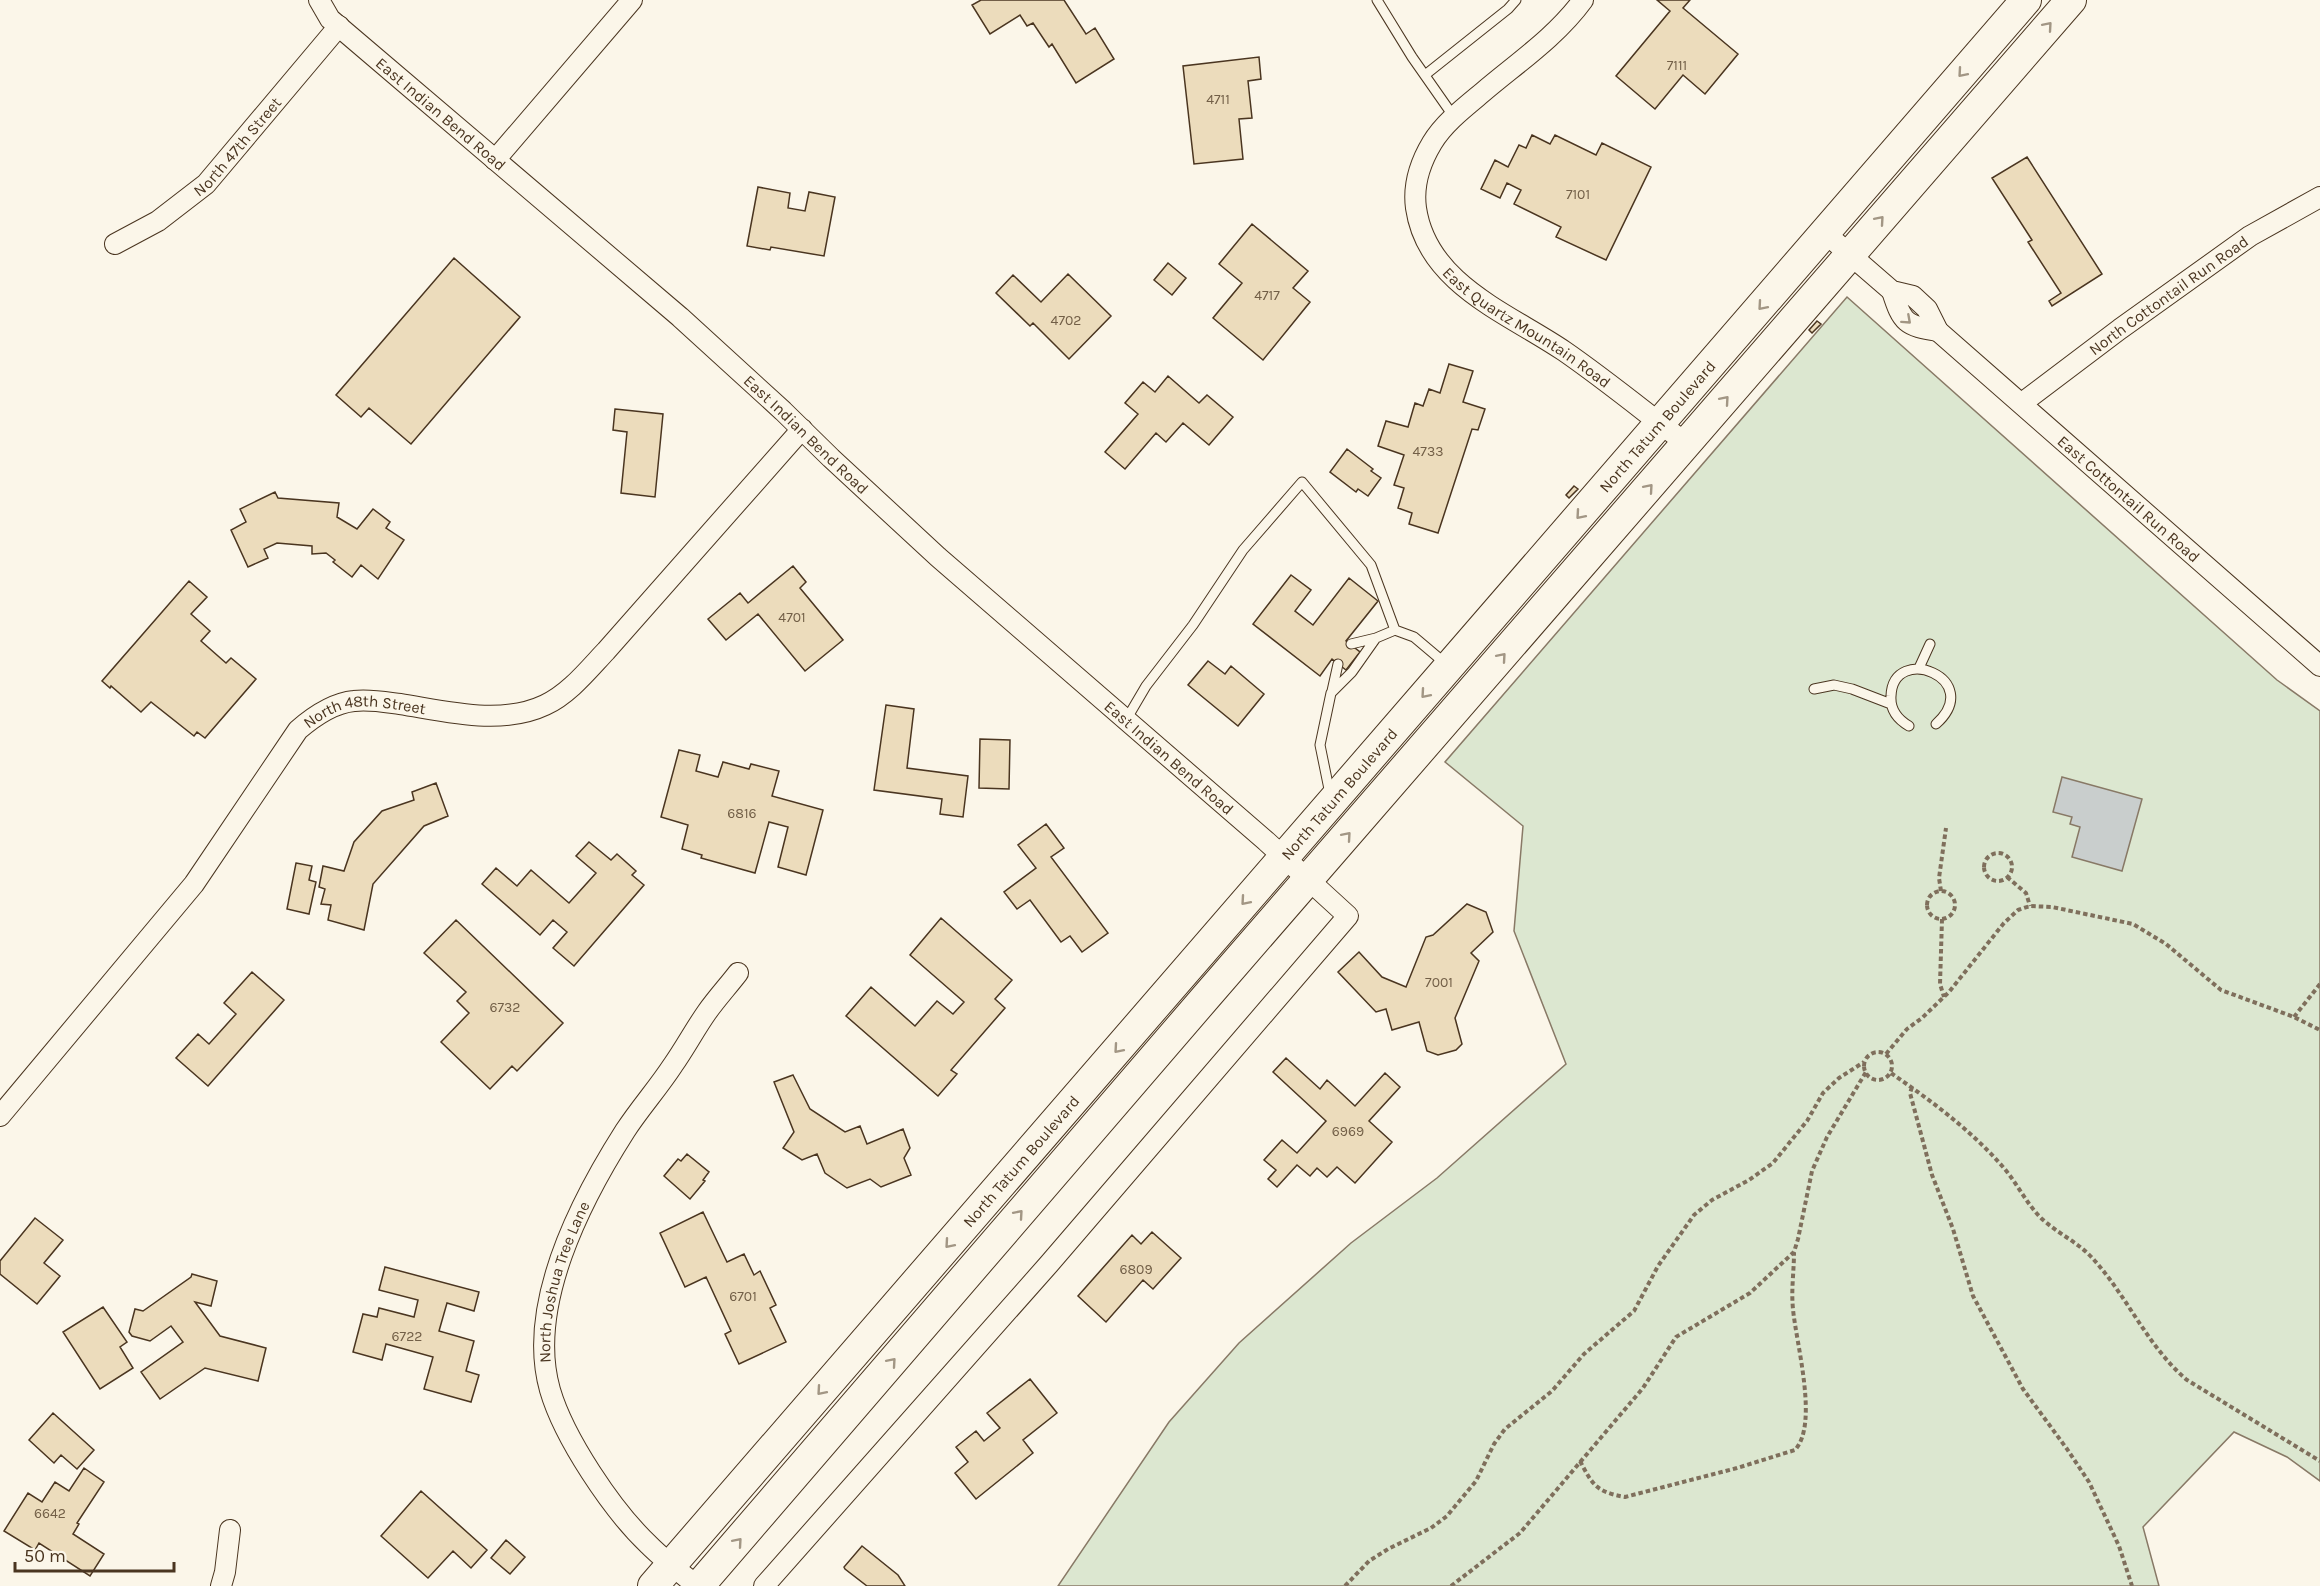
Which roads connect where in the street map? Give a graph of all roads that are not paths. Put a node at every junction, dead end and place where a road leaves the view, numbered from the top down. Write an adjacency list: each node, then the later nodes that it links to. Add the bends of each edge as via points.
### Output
1 (319, 0): 8 (street, East Indian Bend Road)
2 (632, 0): 11 (street)
3 (1377, 0): 9 (lane)
4 (1516, 0): 9 (lane)
5 (1582, 0): 10 (street, via 1552,35)
6 (2026, 0): 13 (main road, North Tatum Boulevard, one-way to 13)
7 (2071, 0): 15 (main road, North Tatum Boulevard, one-way to 7)
8 (339, 26): 11 (street, East Indian Bend Road); 14 (street, North 47th Street, via 206,184 158,221)
9 (1425, 75): 10 (lane)
10 (1454, 117): 17 (street, East Quartz Mountain Road, via 1432,143 1417,180 1418,222 1428,247 1446,271 1466,288 1564,351)
11 (495, 160): 18 (street, East Indian Bend Road, via 680,318)
12 (2320, 197): 16 (street, North Cottontail Run Road, via 2250,236)
13 (1825, 233): 15 (street, East Cottontail Run Road); 17 (main road, North Tatum Boulevard, one-way to 17)
14 (115, 244)
15 (1850, 255): 16 (street, East Cottontail Run Road, via 1892,291 1913,296 1927,309 1938,331); 19 (main road, North Tatum Boulevard, one-way to 15)
16 (2022, 403): 25 (street, East Cottontail Run Road)
17 (1660, 423): 19 (street, East Quartz Mountain Road); 26 (main road, North Tatum Boulevard, one-way to 26)
18 (802, 429): 31 (street, East Indian Bend Road, via 938,557); 37 (street, North 48th Street, via 579,680 544,706 509,715 482,715 352,701 333,707 298,730 194,884)
19 (1687, 444): 35 (main road, North Tatum Boulevard, one-way to 19)
20 (1395, 630): 21 (lane); 26 (lane, via 1414,637); 31 (lane, via 1371,564 1302,482 1243,550)
21 (1377, 639): 22 (lane); 29 (lane)
22 (1351, 644)
23 (1930, 644): 27 (lane)
24 (1338, 663): 29 (lane)
25 (2320, 666)
26 (1448, 667): 34 (main road, North Tatum Boulevard, one-way to 34)
27 (1919, 668): 30 (lane, via 1900,676 1890,694); 32 (lane, via 1939,675 1949,691 1948,710)
28 (1814, 689): 30 (lane, via 1834,685)
29 (1331, 693): 34 (lane, via 1320,746)
30 (1891, 704): 33 (lane, via 1895,714)
31 (1126, 720): 35 (street, East Indian Bend Road)
32 (1936, 724)
33 (1909, 726)
34 (1331, 802): 35 (main road, North Tatum Boulevard)
35 (1296, 869): 39 (main road, North Tatum Boulevard, one-way to 39); 41 (main road, North Tatum Boulevard, one-way to 35, via 1206,997); 42 (street, via 1347,916 1049,1264)
36 (738, 973): 39 (street, North Joshua Tree Lane, via 707,1012 603,1168 553,1277 546,1319 545,1358 550,1389 574,1447 648,1545)
37 (0, 1116)
38 (230, 1530): 40 (street)
39 (662, 1575): 41 (street, North Joshua Tree Lane)
40 (221, 1586)
41 (698, 1586)
42 (764, 1586)

